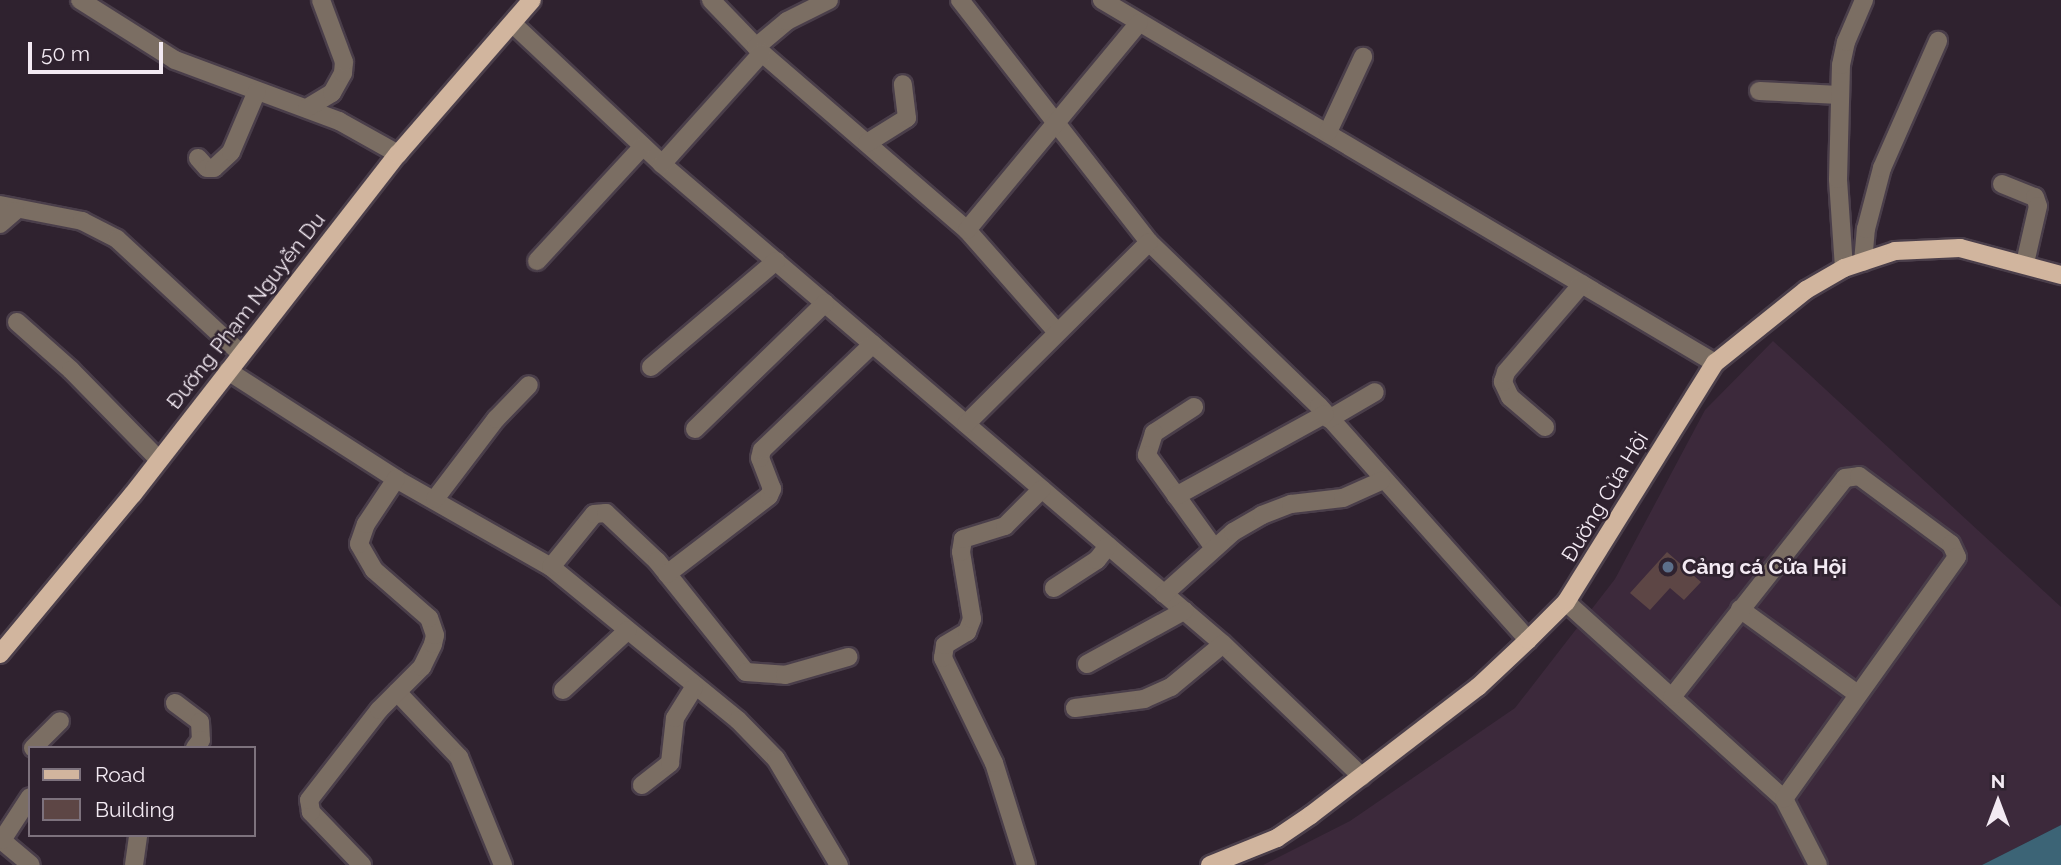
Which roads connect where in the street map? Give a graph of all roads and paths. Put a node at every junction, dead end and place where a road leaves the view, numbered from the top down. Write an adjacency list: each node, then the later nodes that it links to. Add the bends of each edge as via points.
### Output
1 (80, 0): 14 (street, via 175,60)
2 (321, 0): 17 (street, via 344,62 343,73 332,93)
3 (711, 0): 11 (street)
4 (830, 0): 11 (street, via 787,22)
5 (960, 0): 18 (street)
6 (1102, 0): 9 (street)
7 (1864, 0): 16 (street, via 1846,42)
8 (521, 8): 21 (street); 22 (main road, Đường Phạm Nguyễn Du)
9 (1139, 23): 18 (street); 19 (street)
10 (1938, 41): 32 (street, via 1881,168)
11 (759, 50): 20 (street); 24 (street)
12 (1363, 57): 19 (street)
13 (903, 84): 20 (street, via 907,118)
14 (257, 91): 17 (street); 23 (street, via 231,152 214,168 207,168)
15 (1759, 91): 16 (street)
16 (1840, 95): 34 (street, via 1838,179)
17 (307, 107): 22 (street)
18 (1056, 122): 28 (street); 29 (street)
19 (1328, 132): 36 (street)
20 (867, 143): 28 (street)
21 (643, 146): 24 (street); 30 (street)
22 (398, 154): 41 (main road, Đường Phạm Nguyễn Du)
23 (198, 158)
24 (662, 164): 31 (street)
25 (2002, 184): 33 (street, via 2035,197 2038,206)
26 (8, 208): 27 (street); 41 (street, via 82,221 117,239)
27 (0, 224)
28 (967, 230): 39 (street)
29 (1149, 242): 39 (street); 48 (street)
30 (537, 261)
31 (776, 261): 37 (street); 43 (street)
32 (1863, 262): 33 (main road, Đường Cửa Hội, via 1895,251 1960,248); 34 (main road, Đường Cửa Hội)
33 (2025, 263): 35 (main road, Đường Cửa Hội)
34 (1844, 268): 42 (main road, Đường Cửa Hội, via 1805,289)
35 (2061, 275)
36 (1583, 284): 42 (street); 50 (street, via 1506,372 1503,382 1510,397)
37 (825, 303): 40 (street); 51 (street)
38 (17, 322): 52 (street)
39 (1057, 332): 49 (street)
40 (873, 344): 49 (street); 61 (street, via 762,450 760,458 772,489 769,495)
41 (241, 354): 44 (main road, Đường Phạm Nguyễn Du)
42 (1715, 363): 64 (main road, Đường Cửa Hội)
43 (651, 368)
44 (228, 371): 52 (main road, Đường Phạm Nguyễn Du); 53 (street)
45 (529, 384): 57 (street)
46 (1375, 392): 48 (street)
47 (1194, 407): 56 (street, via 1154,433 1147,444 1147,455)
48 (1327, 416): 54 (street); 56 (street)
49 (966, 424): 55 (street)
50 (1545, 428)
51 (695, 429)
52 (159, 460): 70 (main road, Đường Phạm Nguyễn Du)
53 (396, 479): 57 (street); 75 (street, via 366,524 359,544 374,570 429,618 435,635 422,667)
54 (1381, 481): 59 (street, via 1343,498 1291,505 1262,515); 68 (street)
55 (1042, 489): 58 (street); 94 (street, via 1005,526 963,539 972,619 967,632 945,645 943,658 994,763)
56 (1176, 496): 59 (street)
57 (435, 499): 60 (street)
58 (1108, 546): 62 (street, via 1097,560); 63 (street)
59 (1214, 548): 63 (street)
60 (551, 567): 61 (street, via 601,512 625,528); 67 (street)
61 (667, 574): 71 (street, via 737,666 746,671 785,675)
62 (1054, 588)
63 (1164, 594): 66 (street)
64 (1566, 602): 68 (main road, Đường Cửa Hội); 77 (street)
65 (1740, 609): 76 (street); 76 (street, via 1845,478 1859,476 1951,544 1957,557); 77 (street)
66 (1184, 611): 69 (street); 72 (street)
67 (628, 630): 73 (street); 74 (street)
68 (1528, 640): 83 (main road, Đường Cửa Hội, via 1478,687)
69 (1223, 644): 79 (street, via 1171,687 1144,699); 83 (street)
70 (0, 654)
71 (848, 657)
72 (1087, 664)
73 (694, 687): 84 (street, via 675,718 670,763); 93 (street, via 738,720 776,759)
74 (563, 690)
75 (397, 692): 91 (street, via 309,800 312,812); 92 (street, via 459,757)
76 (1856, 693): 85 (street)
77 (1672, 697): 85 (street)
78 (176, 703): 82 (street, via 200,722 201,740)
79 (1076, 708)
80 (60, 721): 81 (street)
81 (35, 746)
82 (196, 746)
83 (1362, 777): 95 (main road, Đường Cửa Hội, via 1277,838)
84 (642, 785)
85 (1784, 799): 96 (street)
86 (28, 800): 88 (street)
87 (138, 837): 90 (street)
88 (1, 839): 89 (street)
89 (32, 865)
90 (134, 865)
91 (362, 865)
92 (503, 865)
93 (839, 865)
94 (1026, 865)
95 (1210, 865)
96 (1818, 865)

